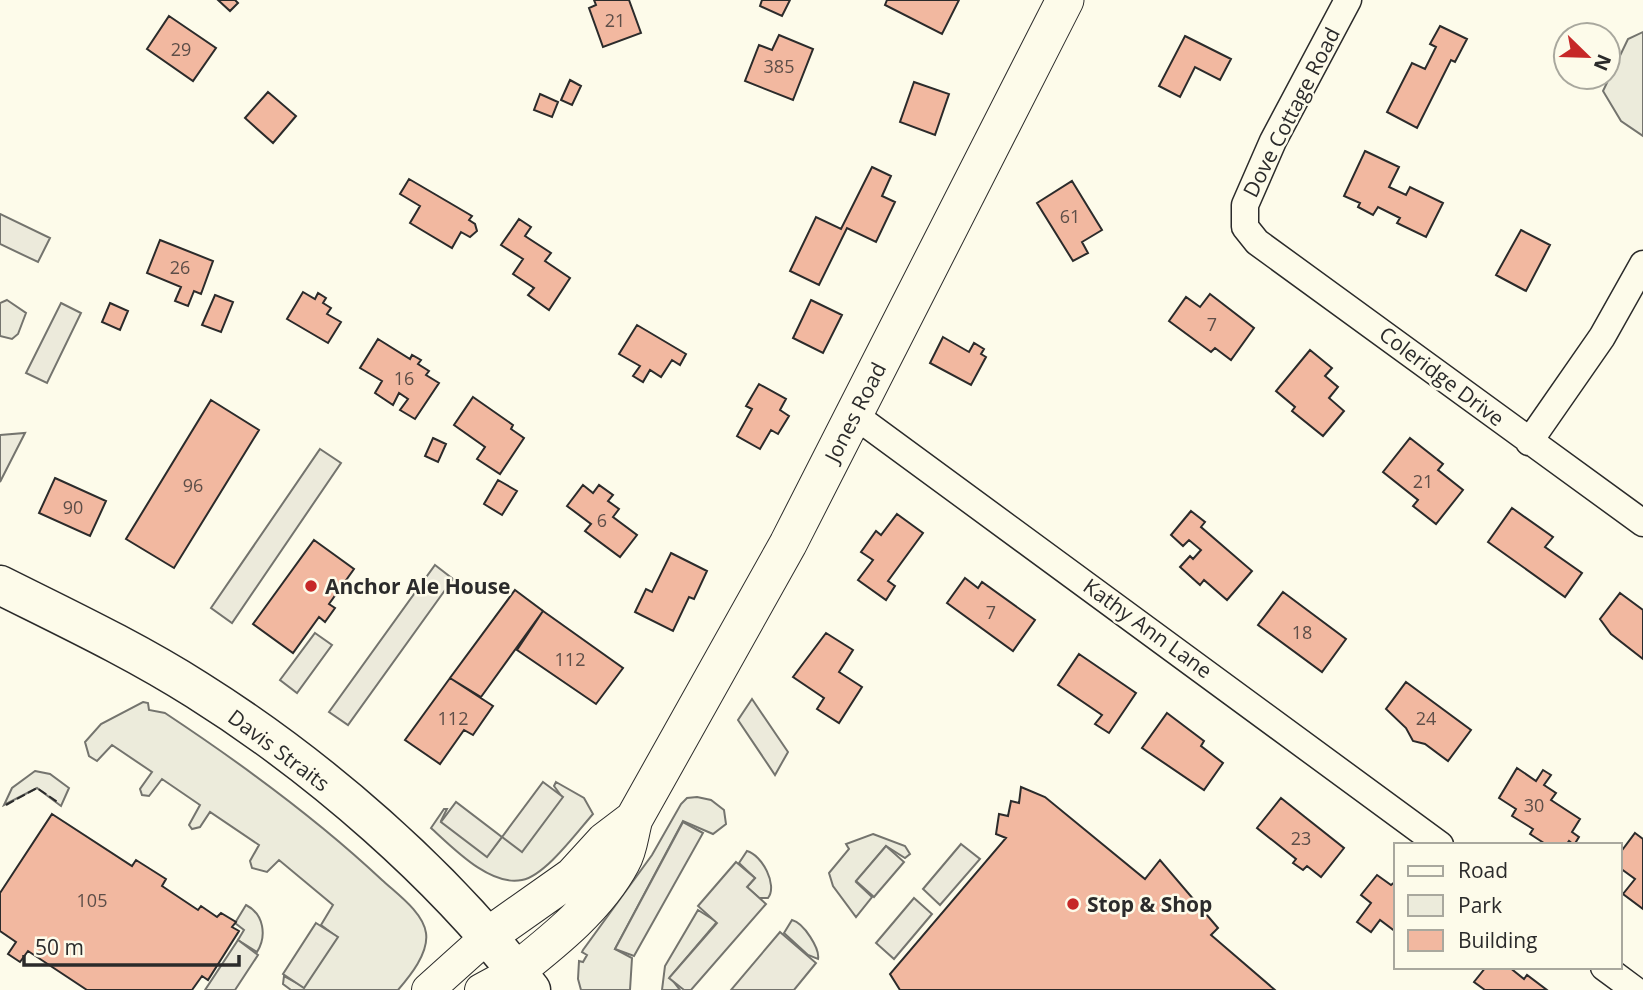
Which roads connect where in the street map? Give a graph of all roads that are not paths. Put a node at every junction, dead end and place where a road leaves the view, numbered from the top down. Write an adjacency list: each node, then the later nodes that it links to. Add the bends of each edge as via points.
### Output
1 (1065, 0): 5 (main road, Jones Road)
2 (1348, 0): 3 (street, Dove Cottage Road, via 1273,141 1245,205)
3 (1245, 227): 6 (street, Coleridge Drive, via 1257,242)
4 (1643, 264): 6 (street, via 1602,337)
5 (853, 414): 9 (main road, Jones Road, via 743,628); 10 (street, Kathy Ann Lane)
6 (1529, 442): 7 (street, Coleridge Drive)
7 (1643, 523)
8 (0, 585): 11 (main road, Davis Straits, via 121,646 246,724 332,789)
9 (634, 819): 11 (main road, Jones Road, via 605,841 573,876); 13 (main road, Jones Road, via 623,860)
10 (1437, 843)
11 (488, 936): 13 (main road, Davis Straits); 14 (street)
12 (1607, 969): 16 (street)
13 (524, 981): 15 (street)
14 (428, 990)
15 (481, 990)
16 (1634, 990)

